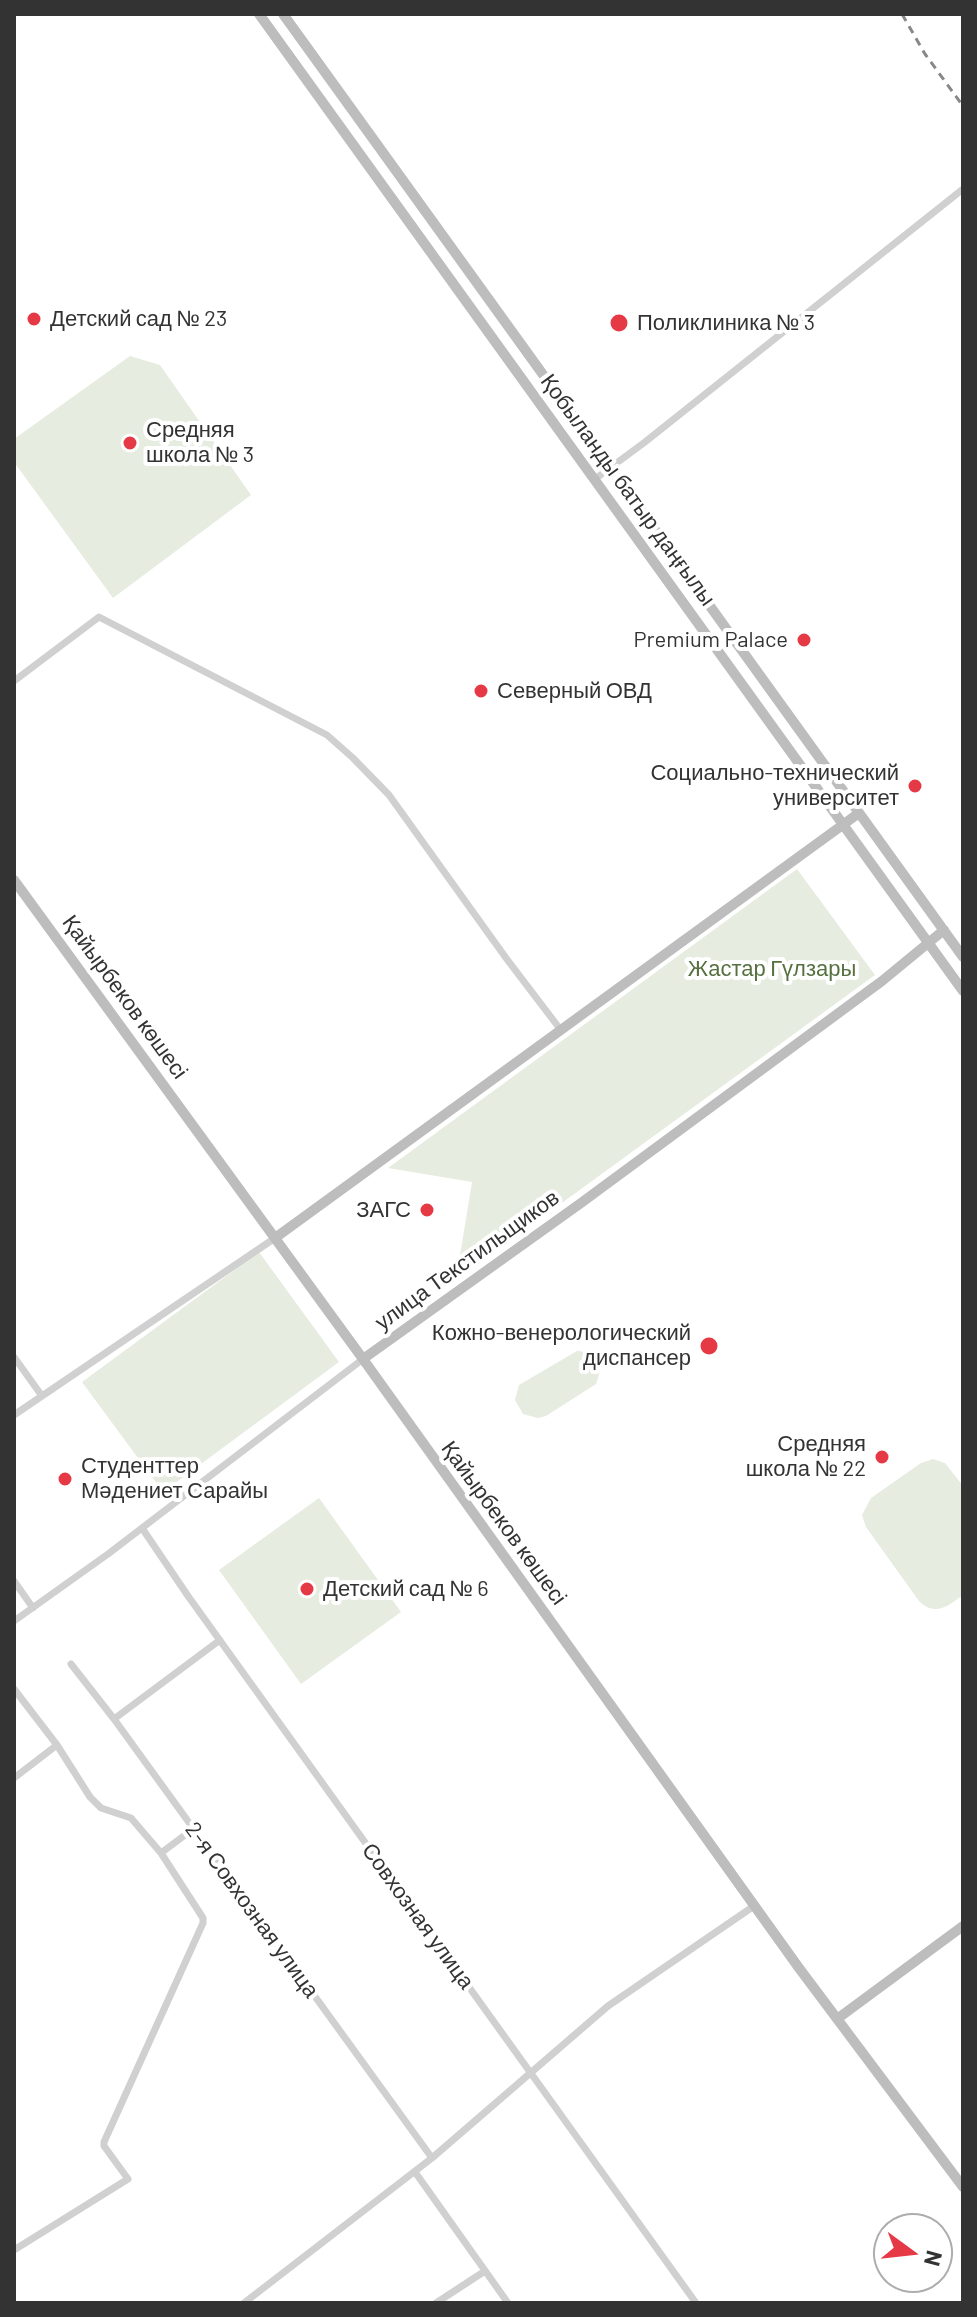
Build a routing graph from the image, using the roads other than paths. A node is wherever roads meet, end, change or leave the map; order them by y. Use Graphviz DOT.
graph roads {
  1 [pos="259,14"];
  2 [pos="283,14"];
  3 [pos="963,189"];
  4 [pos="610,468"];
  5 [pos="595,479"];
  6 [pos="14,681"];
  7 [pos="859,813"];
  8 [pos="844,824"];
  9 [pos="14,880"];
  10 [pos="944,930"];
  11 [pos="929,944"];
  12 [pos="963,957"];
  13 [pos="963,991"];
  14 [pos="560,1029"];
  15 [pos="275,1238"];
  16 [pos="14,1357"];
  17 [pos="363,1359"];
  18 [pos="42,1396"];
  19 [pos="14,1415"];
  20 [pos="142,1528"];
  21 [pos="14,1581"];
  22 [pos="33,1608"];
  23 [pos="14,1621"];
  24 [pos="220,1640"];
  25 [pos="71,1664"];
  26 [pos="14,1689"];
  27 [pos="114,1719"];
  28 [pos="57,1745"];
  29 [pos="14,1778"];
  30 [pos="193,1829"];
  31 [pos="161,1853"];
  32 [pos="754,1906"];
  33 [pos="963,1926"];
  34 [pos="837,2019"];
  35 [pos="530,2071"];
  36 [pos="432,2158"];
  37 [pos="415,2172"];
  38 [pos="963,2187"];
  39 [pos="14,2250"];
  40 [pos="485,2271"];
  41 [pos="244,2303"];
  42 [pos="436,2303"];
  43 [pos="508,2303"];
  44 [pos="696,2303"];
  1 -- 5 [label="street, Қобыланды батыр даңғылы"];
  2 -- 4 [label="street, Қобыланды батыр даңғылы"];
  3 -- 4 [label="street"];
  4 -- 5 [label="street"];
  4 -- 7 [label="street, Қобыланды батыр даңғылы"];
  5 -- 8 [label="street, Қобыланды батыр даңғылы"];
  6 -- 14 [label="street"];
  7 -- 8 [label="street"];
  7 -- 10 [label="street, Қобыланды батыр даңғылы"];
  8 -- 11 [label="street, Қобыланды батыр даңғылы"];
  8 -- 14 [label="street"];
  9 -- 15 [label="street, Қайырбеков көшесі"];
  10 -- 11 [label="street, улица Текстильщиков"];
  10 -- 12 [label="street, Қобыланды батыр даңғылы"];
  11 -- 13 [label="street, Қобыланды батыр даңғылы"];
  11 -- 17 [label="street, улица Текстильщиков"];
  14 -- 15 [label="street"];
  15 -- 17 [label="street, Қайырбеков көшесі"];
  15 -- 18 [label="street"];
  16 -- 18 [label="street"];
  17 -- 20 [label="street, улица Текстильщиков"];
  17 -- 32 [label="street, Қайырбеков көшесі"];
  18 -- 19 [label="street"];
  20 -- 22 [label="street, улица Текстильщиков"];
  20 -- 24 [label="street, Совхозная улица"];
  21 -- 22 [label="street"];
  22 -- 23 [label="street, улица Текстильщиков"];
  24 -- 27 [label="street"];
  24 -- 35 [label="street, Совхозная улица"];
  25 -- 27 [label="street, 2-я Совхозная улица"];
  26 -- 28 [label="street"];
  27 -- 30 [label="street, 2-я Совхозная улица"];
  28 -- 29 [label="street"];
  28 -- 31 [label="street"];
  30 -- 31 [label="street"];
  30 -- 36 [label="street, 2-я Совхозная улица"];
  31 -- 39 [label="street"];
  32 -- 34 [label="street, Қайырбеков көшесі"];
  32 -- 35 [label="street"];
  33 -- 34 [label="street"];
  34 -- 38 [label="street, Қайырбеков көшесі"];
  35 -- 36 [label="street"];
  35 -- 44 [label="street, Совхозная улица"];
  36 -- 37 [label="street"];
  37 -- 40 [label="street"];
  37 -- 41 [label="street"];
  40 -- 42 [label="street"];
  40 -- 43 [label="street"];
}
